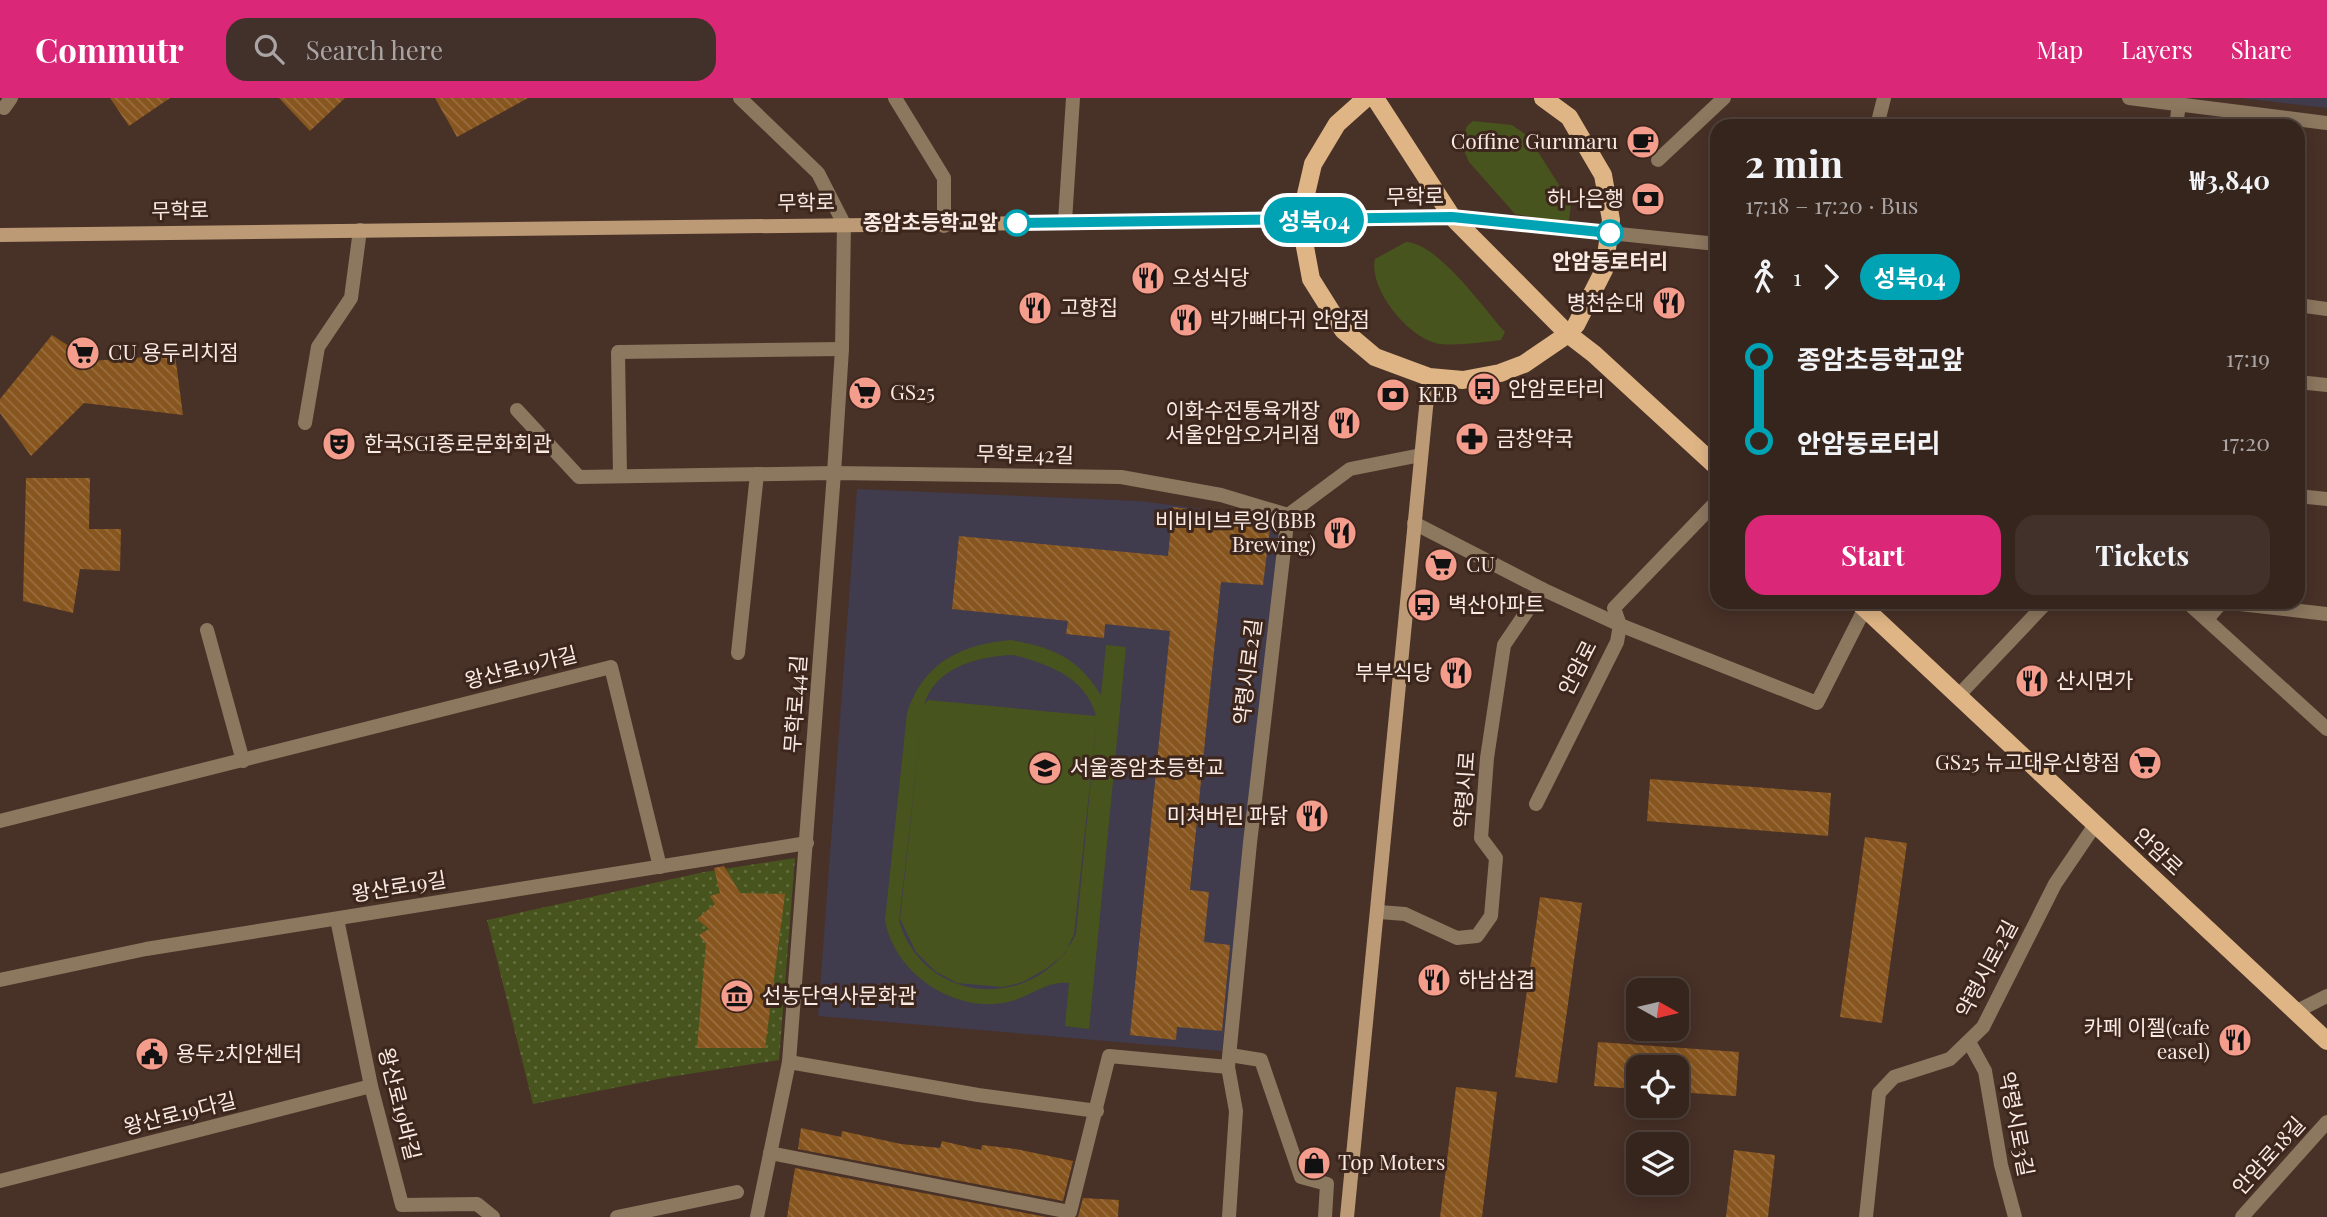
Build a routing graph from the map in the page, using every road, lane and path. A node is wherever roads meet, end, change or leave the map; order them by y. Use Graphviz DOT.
graph roads {
  1 [pos="740,98"];
  2 [pos="895,98"];
  3 [pos="1073,98"];
  4 [pos="1366,98"];
  5 [pos="1375,98"];
  6 [pos="1384,98"];
  7 [pos="1543,98"];
  8 [pos="1724,98"];
  9 [pos="1884,98"];
  10 [pos="2129,98"];
  11 [pos="2179,104"];
  12 [pos="1879,119"];
  13 [pos="2177,119"];
  14 [pos="2296,119"];
  15 [pos="2305,120"];
  16 [pos="2327,123"];
  17 [pos="1658,160"];
  18 [pos="1457,218"];
  19 [pos="1300,220"];
  20 [pos="1065,221"];
  21 [pos="844,224"];
  22 [pos="944,226"];
  23 [pos="360,230"];
  24 [pos="1610,233"];
  25 [pos="0,234"];
  26 [pos="1710,243"];
  27 [pos="2305,306"];
  28 [pos="2327,309"];
  29 [pos="1572,329"];
  30 [pos="842,349"];
  31 [pos="1429,377"];
  32 [pos="2305,383"];
  33 [pos="2327,385"];
  34 [pos="517,410"];
  35 [pos="305,423"];
  36 [pos="1421,455"];
  37 [pos="1710,461"];
  38 [pos="834,473"];
  39 [pos="757,474"];
  40 [pos="620,475"];
  41 [pos="2305,497"];
  42 [pos="2327,499"];
  43 [pos="1710,508"];
  44 [pos="1288,516"];
  45 [pos="1414,523"];
  46 [pos="1542,589"];
  47 [pos="1862,609"];
  48 [pos="1868,609"];
  49 [pos="2040,609"];
  50 [pos="2195,609"];
  51 [pos="2216,609"];
  52 [pos="2283,609"];
  53 [pos="2327,614"];
  54 [pos="2207,620"];
  55 [pos="1620,625"];
  56 [pos="207,630"];
  57 [pos="738,653"];
  58 [pos="1958,696"];
  59 [pos="2327,729"];
  60 [pos="243,761"];
  61 [pos="1536,804"];
  62 [pos="0,821"];
  63 [pos="2095,825"];
  64 [pos="807,843"];
  65 [pos="660,867"];
  66 [pos="1379,912"];
  67 [pos="337,919"];
  68 [pos="0,981"];
  69 [pos="2327,996"];
  70 [pos="2297,1012"];
  71 [pos="2327,1041"];
  72 [pos="1969,1042"];
  73 [pos="1229,1060"];
  74 [pos="789,1062"];
  75 [pos="371,1086"];
  76 [pos="1097,1111"];
  77 [pos="2327,1122"];
  78 [pos="769,1153"];
  79 [pos="0,1181"];
  80 [pos="737,1192"];
  81 [pos="493,1217"];
  82 [pos="617,1217"];
  83 [pos="757,1217"];
  84 [pos="1229,1217"];
  85 [pos="1325,1217"];
  86 [pos="1347,1217"];
  87 [pos="1866,1217"];
  88 [pos="2015,1217"];
  89 [pos="2242,1217"];
  1 -- 21 [label="street"];
  2 -- 22 [label="street"];
  3 -- 20 [label="street"];
  4 -- 19 [label="main road"];
  5 -- 18 [label="main road"];
  6 -- 18 [label="main road"];
  7 -- 24 [label="main road"];
  8 -- 17 [label="street"];
  9 -- 12 [label="street"];
  10 -- 11 [label="street"];
  11 -- 13 [label="street"];
  11 -- 14 [label="street"];
  15 -- 16 [label="street"];
  18 -- 19 [label="main road, 무학로"];
  18 -- 24 [label="street"];
  18 -- 29 [label="main road"];
  19 -- 20 [label="main road, 무학로"];
  19 -- 31 [label="main road"];
  20 -- 22 [label="main road, 무학로"];
  21 -- 22 [label="main road, 무학로"];
  21 -- 23 [label="main road, 무학로"];
  21 -- 30 [label="street, 무학로44길"];
  23 -- 25 [label="main road, 무학로"];
  23 -- 35 [label="street"];
  24 -- 26 [label="street"];
  24 -- 29 [label="main road"];
  27 -- 28 [label="street"];
  29 -- 31 [label="main road"];
  29 -- 37 [label="main road"];
  30 -- 38 [label="street, 무학로44길"];
  30 -- 40 [label="street"];
  31 -- 36 [label="main road"];
  32 -- 33 [label="street"];
  34 -- 40 [label="street, 무학로42길"];
  36 -- 44 [label="street"];
  36 -- 45 [label="main road"];
  38 -- 39 [label="street, 무학로42길"];
  38 -- 44 [label="street, 무학로42길"];
  38 -- 64 [label="street, 무학로44길"];
  39 -- 40 [label="street, 무학로42길"];
  39 -- 57 [label="street"];
  41 -- 42 [label="street"];
  43 -- 55 [label="street, 안암로"];
  44 -- 73 [label="street, 약령시로2길"];
  45 -- 46 [label="street"];
  45 -- 66 [label="main road"];
  46 -- 55 [label="street"];
  46 -- 66 [label="street, 약령시로"];
  47 -- 55 [label="street"];
  48 -- 58 [label="main road, 안암로"];
  49 -- 58 [label="street"];
  50 -- 54 [label="street"];
  51 -- 54 [label="street"];
  52 -- 53 [label="street"];
  54 -- 59 [label="street"];
  55 -- 61 [label="street, 안암로"];
  56 -- 60 [label="street"];
  58 -- 63 [label="main road, 안암로"];
  60 -- 62 [label="street, 왕산로19가길"];
  60 -- 65 [label="street, 왕산로19가길"];
  63 -- 70 [label="main road, 안암로"];
  63 -- 72 [label="street, 약령시로2길"];
  64 -- 65 [label="street, 왕산로19길"];
  64 -- 74 [label="street, 무학로44길"];
  65 -- 67 [label="street, 왕산로19길"];
  66 -- 86 [label="main road"];
  67 -- 68 [label="street, 왕산로19길"];
  67 -- 75 [label="street, 왕산로19바길"];
  69 -- 70 [label="street"];
  70 -- 71 [label="main road, 안암로"];
  72 -- 87 [label="street, 약령시로2길"];
  72 -- 88 [label="street, 약령시로3길"];
  73 -- 76 [label="street"];
  73 -- 84 [label="street, 약령시로2길"];
  73 -- 85 [label="street"];
  74 -- 76 [label="street"];
  74 -- 78 [label="street, 무학로44길"];
  75 -- 79 [label="street, 왕산로19다길"];
  75 -- 81 [label="street, 왕산로19바길"];
  76 -- 78 [label="street"];
  77 -- 89 [label="street, 안암로18길"];
  78 -- 83 [label="street, 무학로44길"];
  80 -- 82 [label="street"];
}
